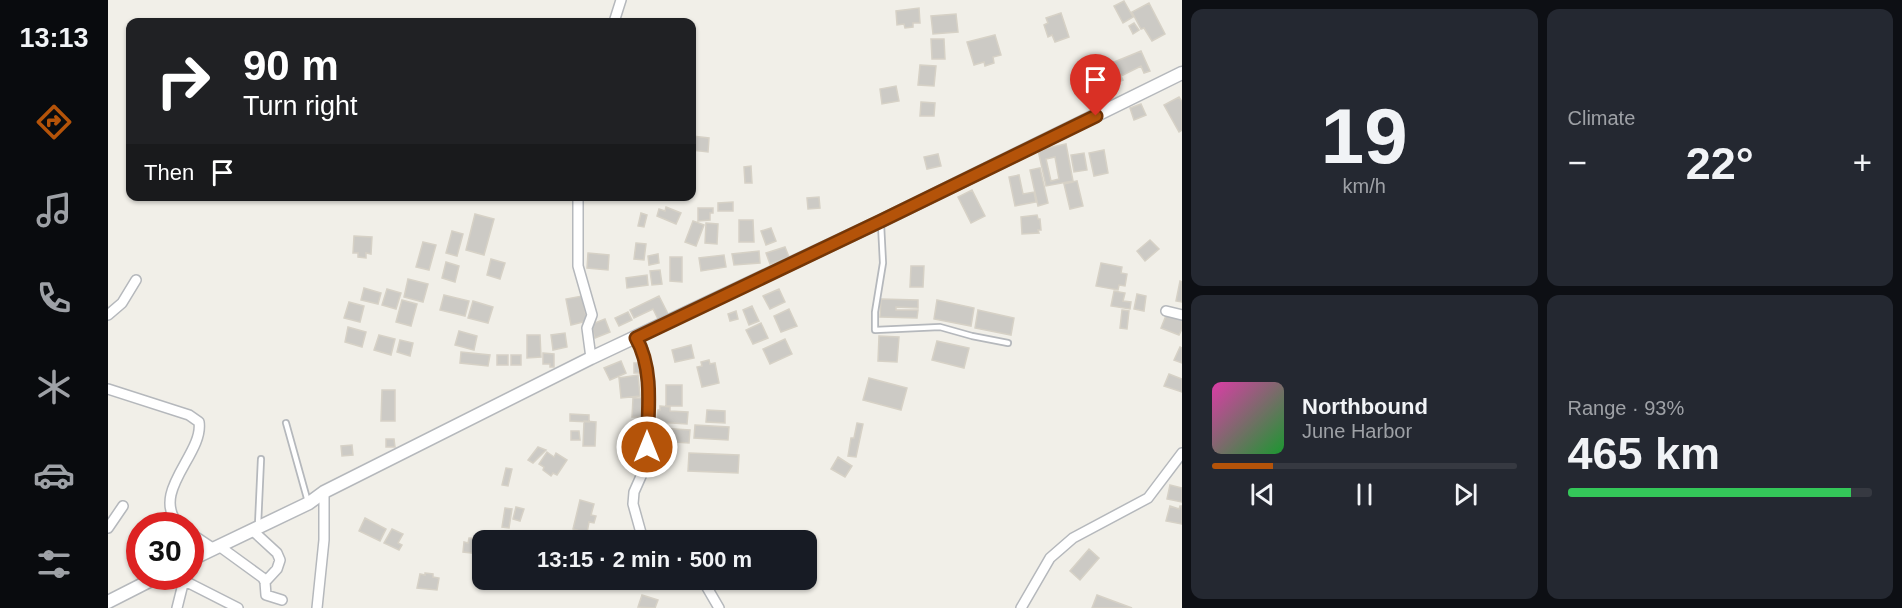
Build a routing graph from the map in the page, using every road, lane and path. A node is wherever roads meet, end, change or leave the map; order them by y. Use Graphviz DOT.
graph roads {
  1 [pos="621,0"];
  2 [pos="615,18"];
  3 [pos="1182,73"];
  4 [pos="578,201"];
  5 [pos="881,221"];
  6 [pos="136,280"];
  7 [pos="1166,310"];
  8 [pos="108,315"];
  9 [pos="1182,315"];
  10 [pos="636,338"];
  11 [pos="1008,343"];
  12 [pos="591,358"];
  13 [pos="108,389"];
  14 [pos="286,423"];
  15 [pos="1182,453"];
  16 [pos="261,459"];
  17 [pos="324,492"];
  18 [pos="309,503"];
  19 [pos="123,506"];
  20 [pos="172,512"];
  21 [pos="108,528"];
  22 [pos="255,529"];
  23 [pos="640,530"];
  24 [pos="204,541"];
  25 [pos="216,547"];
  26 [pos="204,553"];
  27 [pos="265,582"];
  28 [pos="132,590"];
  29 [pos="178,590"];
  30 [pos="203,590"];
  31 [pos="708,590"];
  32 [pos="282,600"];
  33 [pos="108,602"];
  34 [pos="177,608"];
  35 [pos="238,608"];
  36 [pos="317,608"];
  37 [pos="719,608"];
  38 [pos="1021,608"];
  1 -- 2 [label="street"];
  3 -- 5 [label="street"];
  4 -- 12 [label="street"];
  5 -- 10 [label="street"];
  5 -- 11 [label="lane"];
  6 -- 8 [label="street"];
  7 -- 9 [label="street"];
  10 -- 12 [label="street"];
  10 -- 23 [label="street"];
  12 -- 17 [label="street"];
  13 -- 20 [label="street"];
  14 -- 18 [label="lane"];
  15 -- 38 [label="street"];
  16 -- 22 [label="lane"];
  17 -- 18 [label="street"];
  17 -- 36 [label="street"];
  18 -- 22 [label="street"];
  19 -- 21 [label="street"];
  22 -- 25 [label="street"];
  22 -- 27 [label="street"];
  24 -- 25 [label="street"];
  25 -- 26 [label="street"];
  25 -- 27 [label="street"];
  27 -- 32 [label="street"];
  28 -- 33 [label="street"];
  29 -- 34 [label="street"];
  30 -- 35 [label="street"];
  31 -- 37 [label="street"];
}
